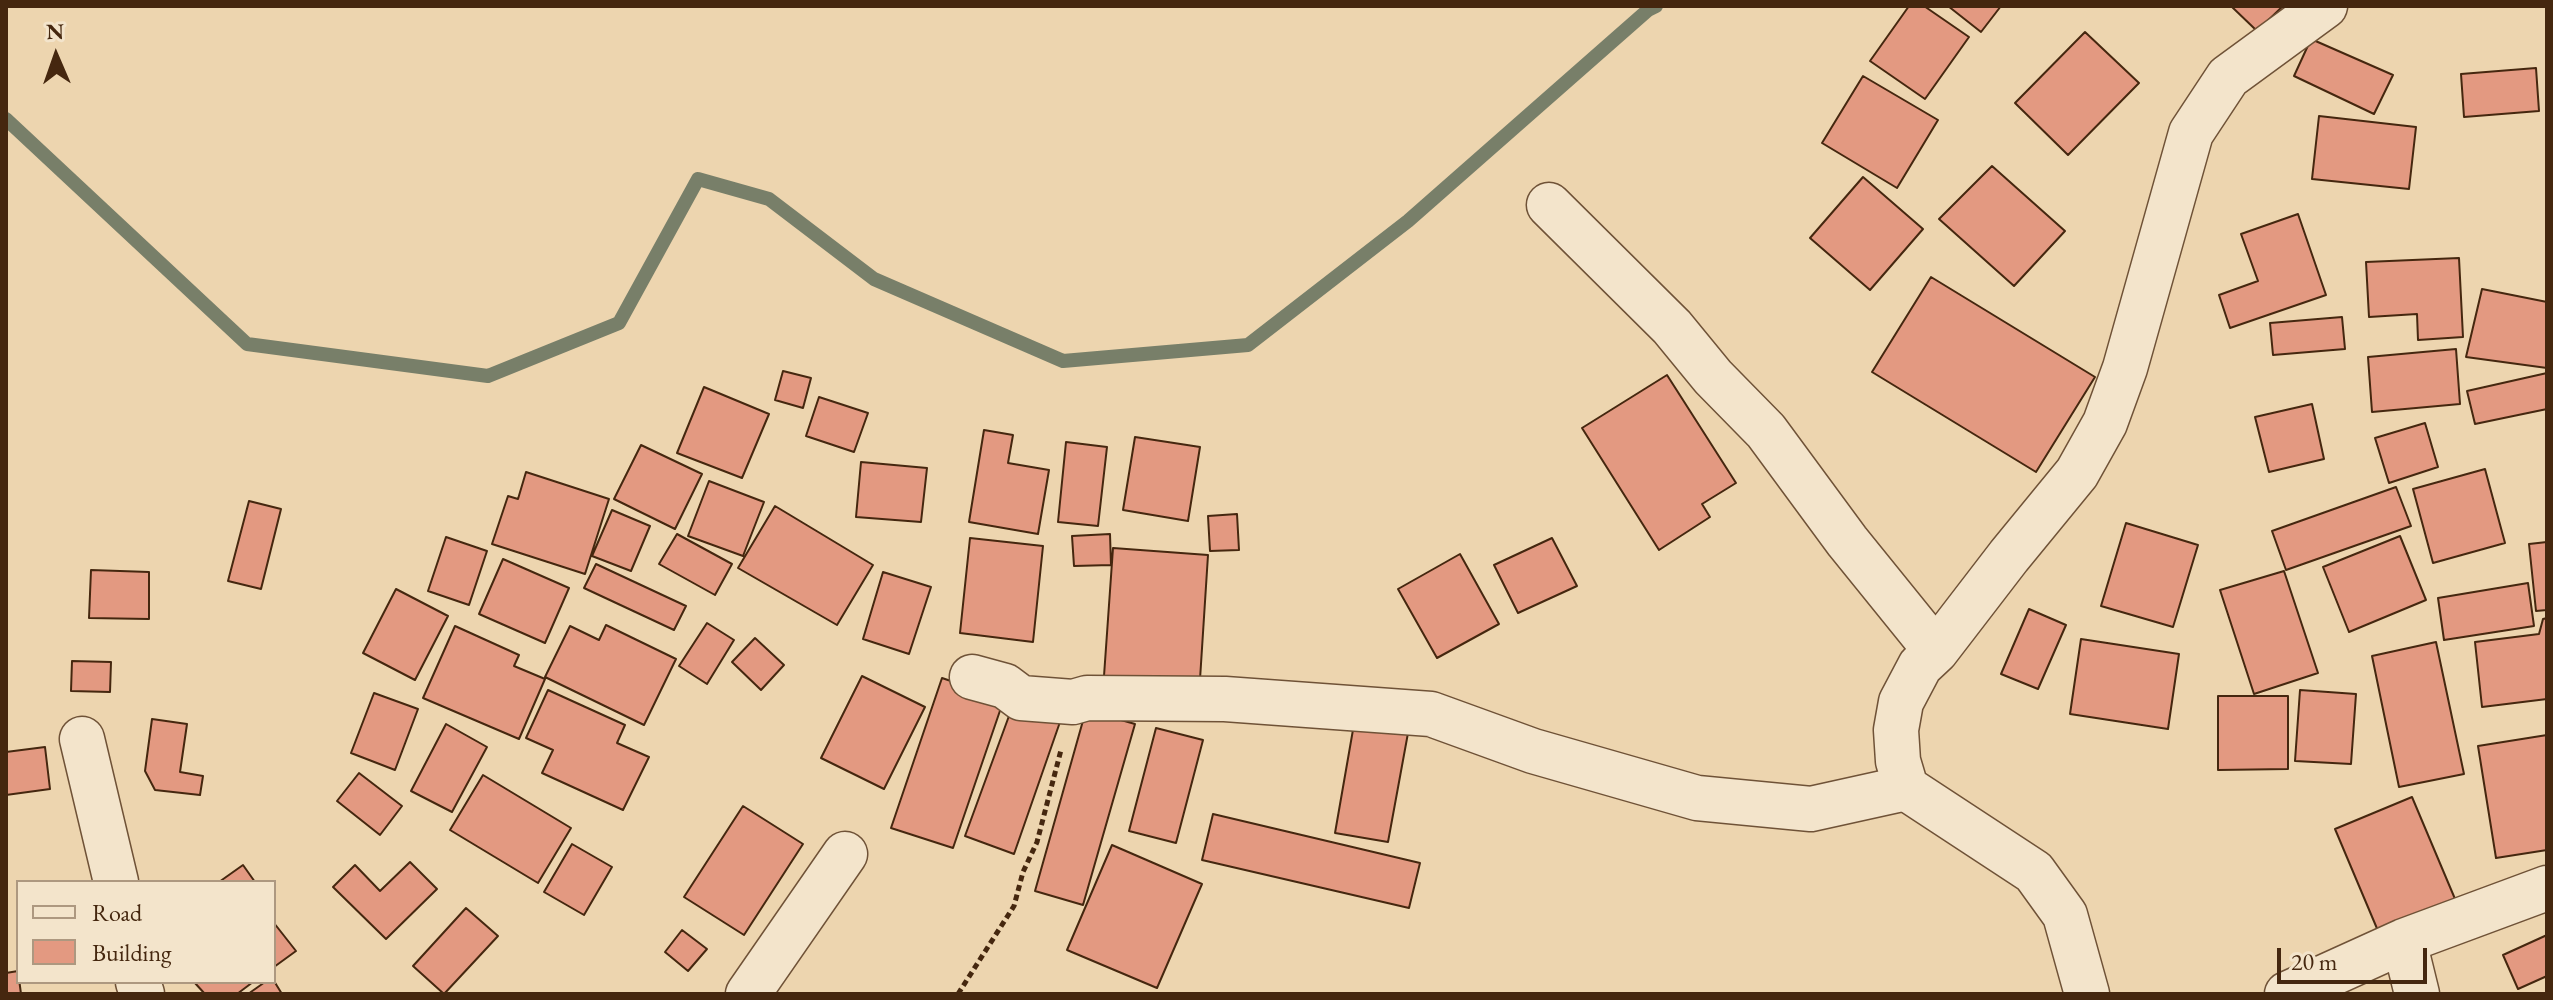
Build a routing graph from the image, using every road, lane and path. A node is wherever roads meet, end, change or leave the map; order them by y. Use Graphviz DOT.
graph roads {
  1 [pos="2325,6"];
  2 [pos="1549,205"];
  3 [pos="1936,651"];
  4 [pos="972,677"];
  5 [pos="1073,702"];
  6 [pos="82,739"];
  7 [pos="1906,788"];
  8 [pos="845,854"];
  9 [pos="116,880"];
  10 [pos="2547,888"];
  11 [pos="2404,941"];
  12 [pos="748,994"];
  13 [pos="958,994"];
  14 [pos="2087,994"];
  15 [pos="2287,994"];
  16 [pos="2417,994"];
  1 -- 3 [label="street"];
  2 -- 3 [label="street"];
  3 -- 7 [label="street"];
  4 -- 5 [label="street"];
  5 -- 7 [label="street"];
  5 -- 13 [label="path"];
  6 -- 9 [label="street"];
  7 -- 14 [label="street"];
  8 -- 12 [label="street"];
  10 -- 11 [label="street"];
  11 -- 15 [label="street"];
  11 -- 16 [label="street"];
}
